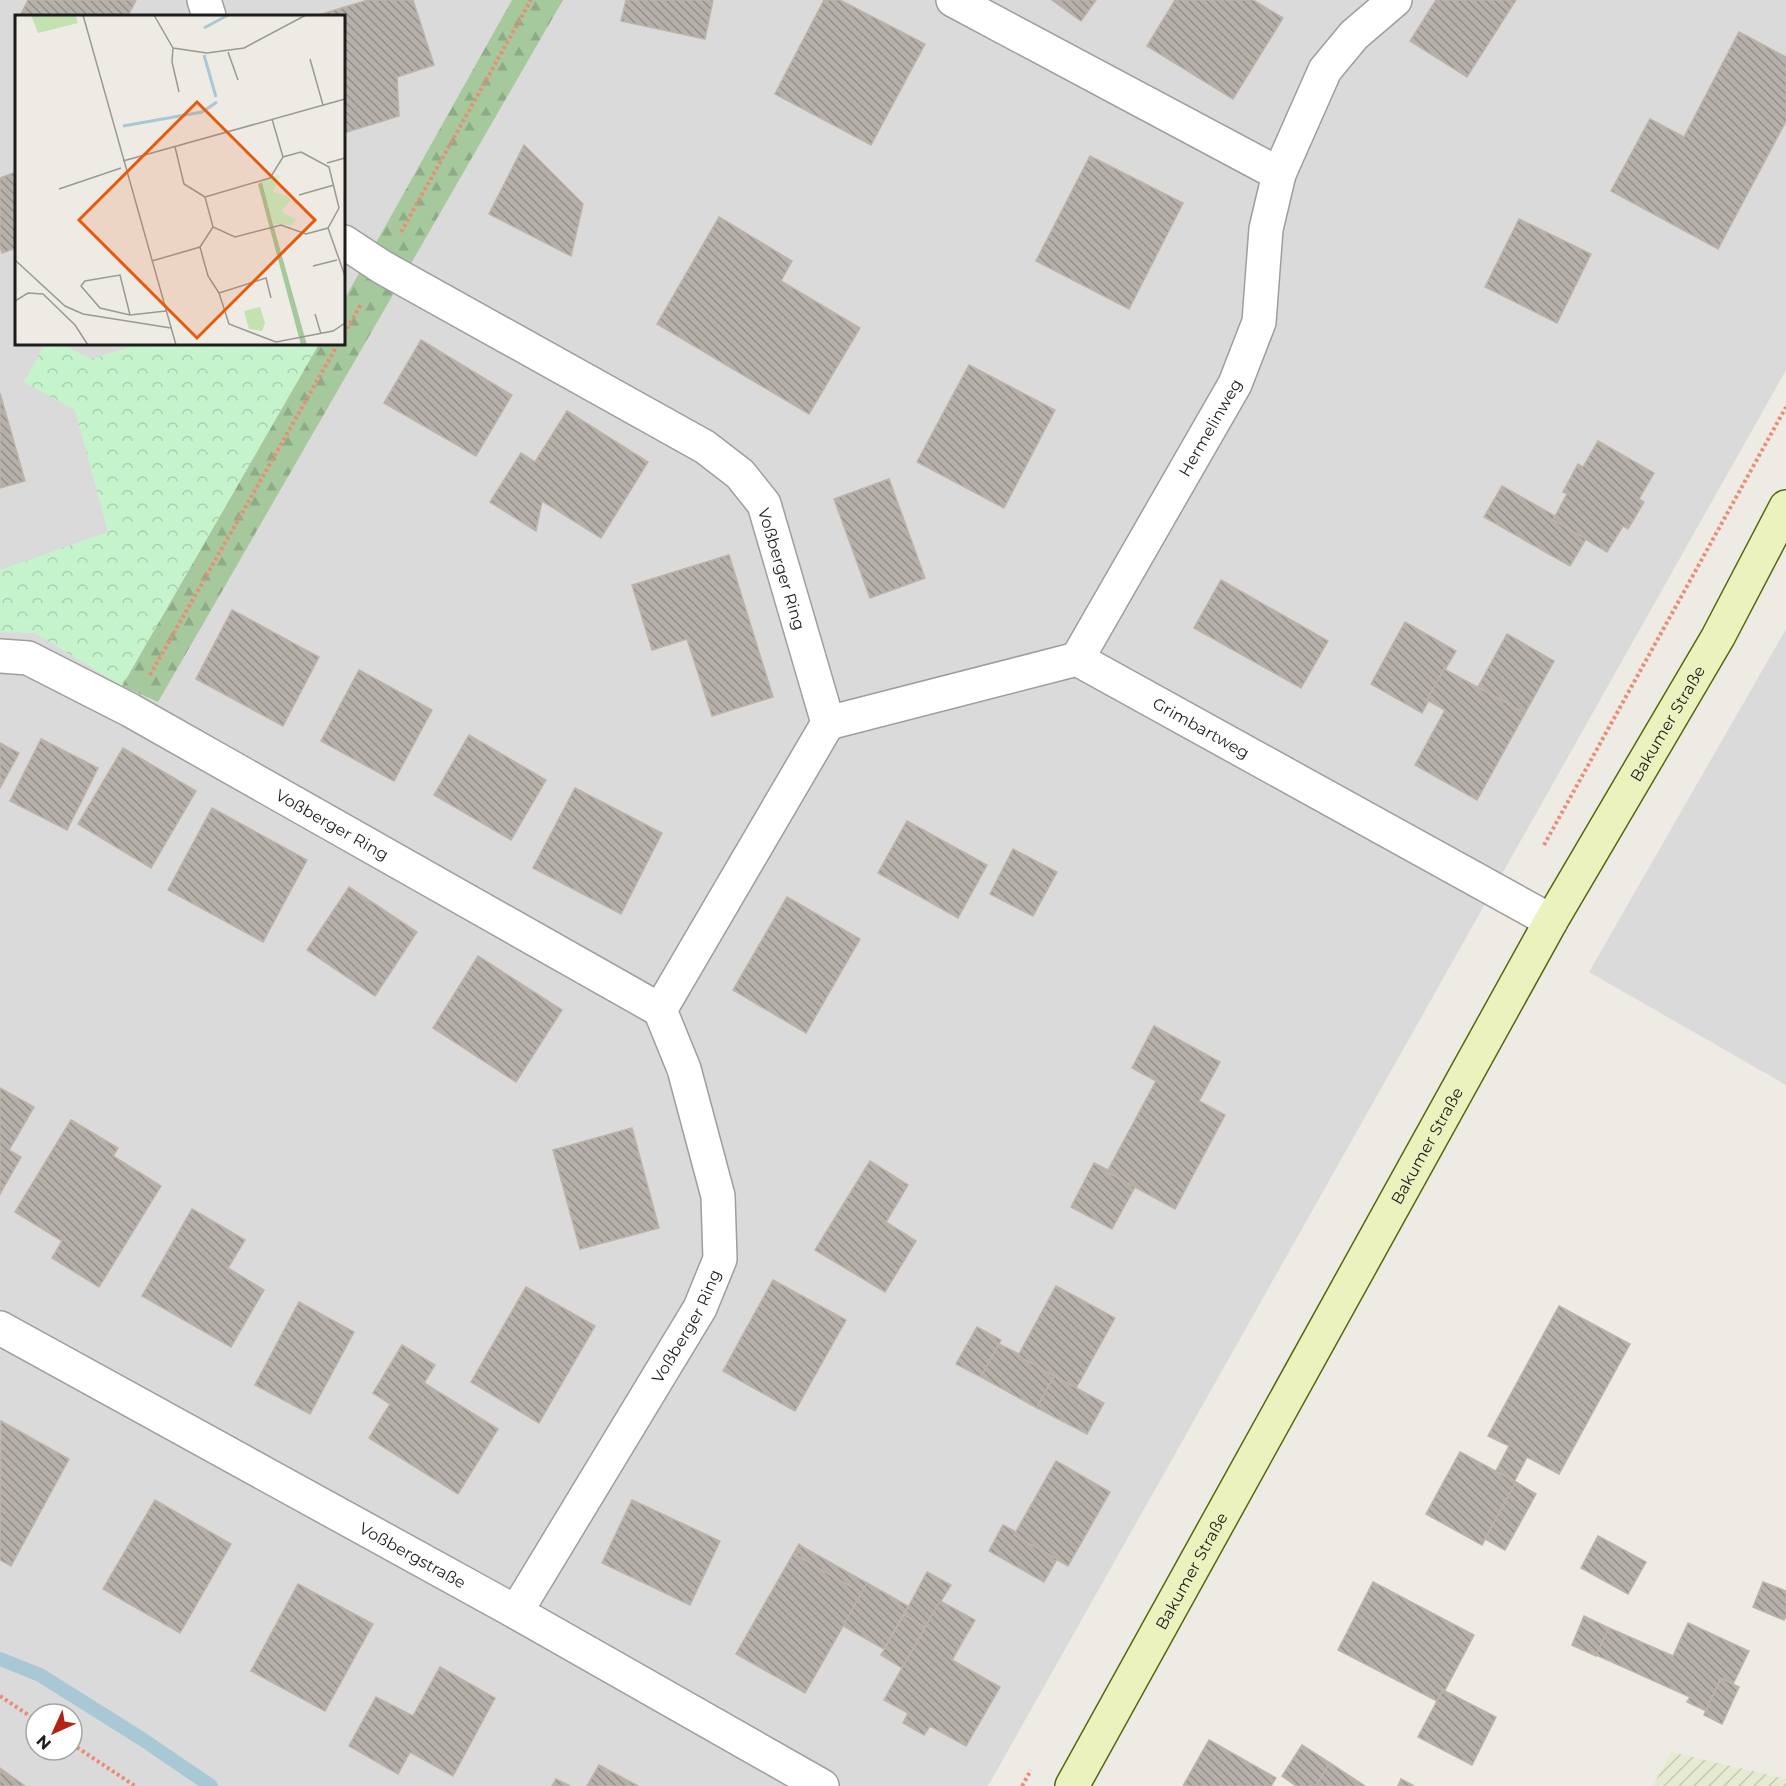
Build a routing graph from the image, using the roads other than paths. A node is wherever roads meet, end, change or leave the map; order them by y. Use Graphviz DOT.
graph roads {
  1 [pos="204,0"];
  2 [pos="953,0"];
  3 [pos="1395,0"];
  4 [pos="209,15"];
  5 [pos="1279,174"];
  6 [pos="345,243"];
  7 [pos="1786,507"];
  8 [pos="0,656"];
  9 [pos="1077,659"];
  10 [pos="828,723"];
  11 [pos="1551,921"];
  12 [pos="660,1010"];
  13 [pos="0,1328"];
  14 [pos="516,1612"];
  15 [pos="822,1786"];
  16 [pos="1072,1786"];
  1 -- 4 [label="street"];
  2 -- 5 [label="street"];
  3 -- 5 [label="street, Hermelinweg"];
  5 -- 9 [label="street, Hermelinweg"];
  6 -- 10 [label="street, Voßberger Ring"];
  7 -- 11 [label="main road, Bakumer Straße"];
  8 -- 12 [label="street, Voßberger Ring"];
  9 -- 10 [label="street"];
  9 -- 11 [label="street, Grimbartweg"];
  10 -- 12 [label="street"];
  11 -- 16 [label="main road, Bakumer Straße"];
  12 -- 14 [label="street, Voßberger Ring"];
  13 -- 14 [label="street, Voßbergstraße"];
  14 -- 15 [label="street, Voßbergstraße"];
}
